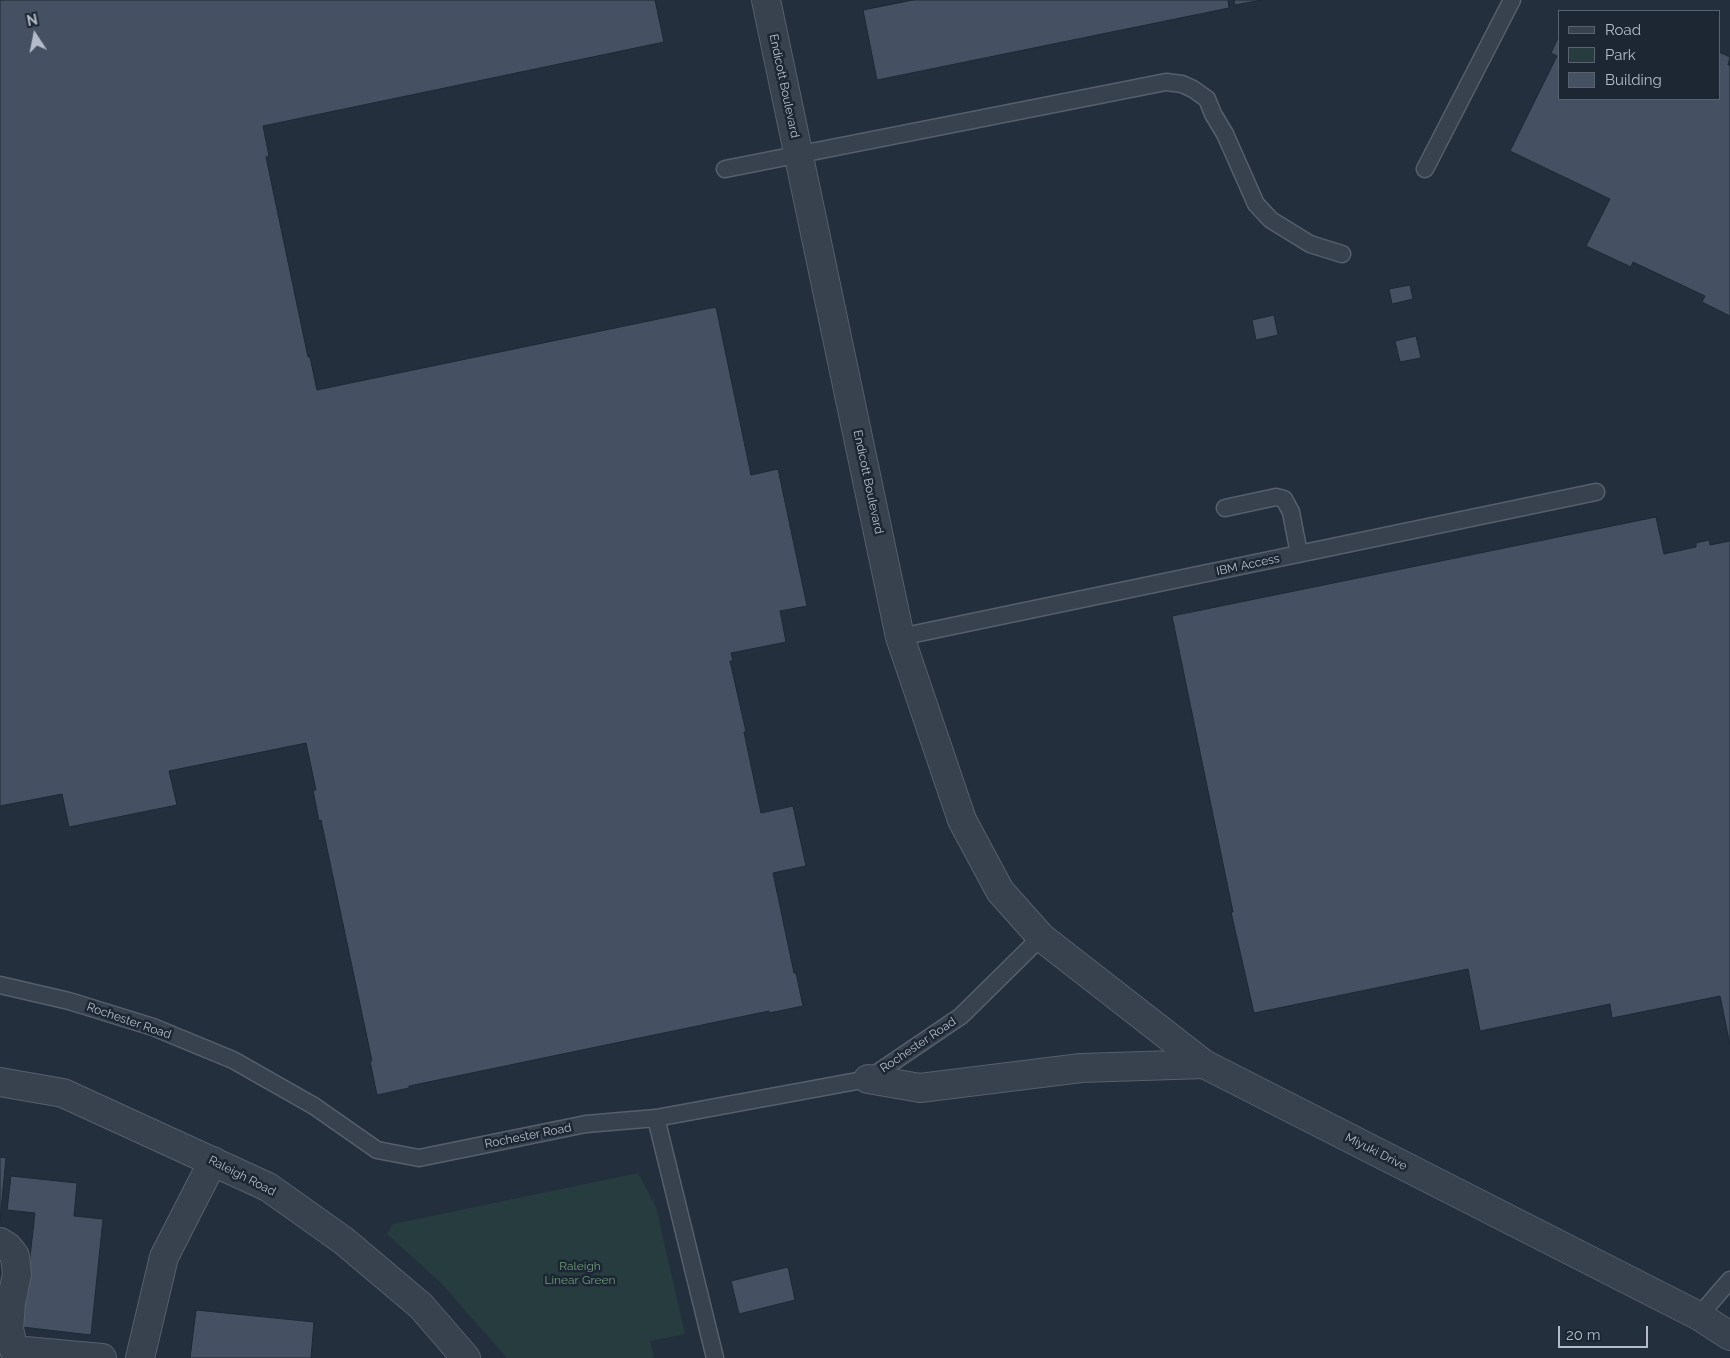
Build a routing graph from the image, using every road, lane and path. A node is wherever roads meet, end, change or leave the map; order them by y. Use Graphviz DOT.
graph roads {
  1 [pos="766,0"];
  2 [pos="1512,0"];
  3 [pos="799,154"];
  4 [pos="725,169"];
  5 [pos="1425,169"];
  6 [pos="1342,254"];
  7 [pos="1596,492"];
  8 [pos="1225,508"];
  9 [pos="1299,554"];
  10 [pos="900,637"];
  11 [pos="1041,937"];
  12 [pos="0,985"];
  13 [pos="1204,1064"];
  14 [pos="868,1079"];
  15 [pos="0,1082"];
  16 [pos="656,1118"];
  17 [pos="213,1161"];
  18 [pos="0,1242"];
  19 [pos="1730,1280"];
  20 [pos="1699,1316"];
  21 [pos="1730,1336"];
  22 [pos="12,1354"];
  23 [pos="102,1358"];
  24 [pos="140,1358"];
  25 [pos="466,1358"];
  26 [pos="715,1358"];
  1 -- 3 [label="street, Endicott Boulevard"];
  2 -- 5 [label="lane"];
  3 -- 4 [label="lane"];
  3 -- 6 [label="lane"];
  3 -- 10 [label="street, Endicott Boulevard"];
  7 -- 9 [label="lane, IBM Access"];
  8 -- 9 [label="lane"];
  9 -- 10 [label="lane, IBM Access"];
  10 -- 11 [label="street, Endicott Boulevard"];
  11 -- 13 [label="street, Miyuki Drive"];
  11 -- 14 [label="lane, Rochester Road"];
  12 -- 16 [label="lane, Rochester Road"];
  13 -- 14 [label="street"];
  13 -- 20 [label="street, Miyuki Drive"];
  14 -- 16 [label="lane, Rochester Road"];
  15 -- 17 [label="street, Raleigh Road"];
  16 -- 26 [label="lane"];
  17 -- 24 [label="street"];
  17 -- 25 [label="street, Raleigh Road"];
  18 -- 22 [label="street"];
  19 -- 20 [label="lane"];
  20 -- 21 [label="street, Miyuki Drive"];
  22 -- 23 [label="street"];
}
